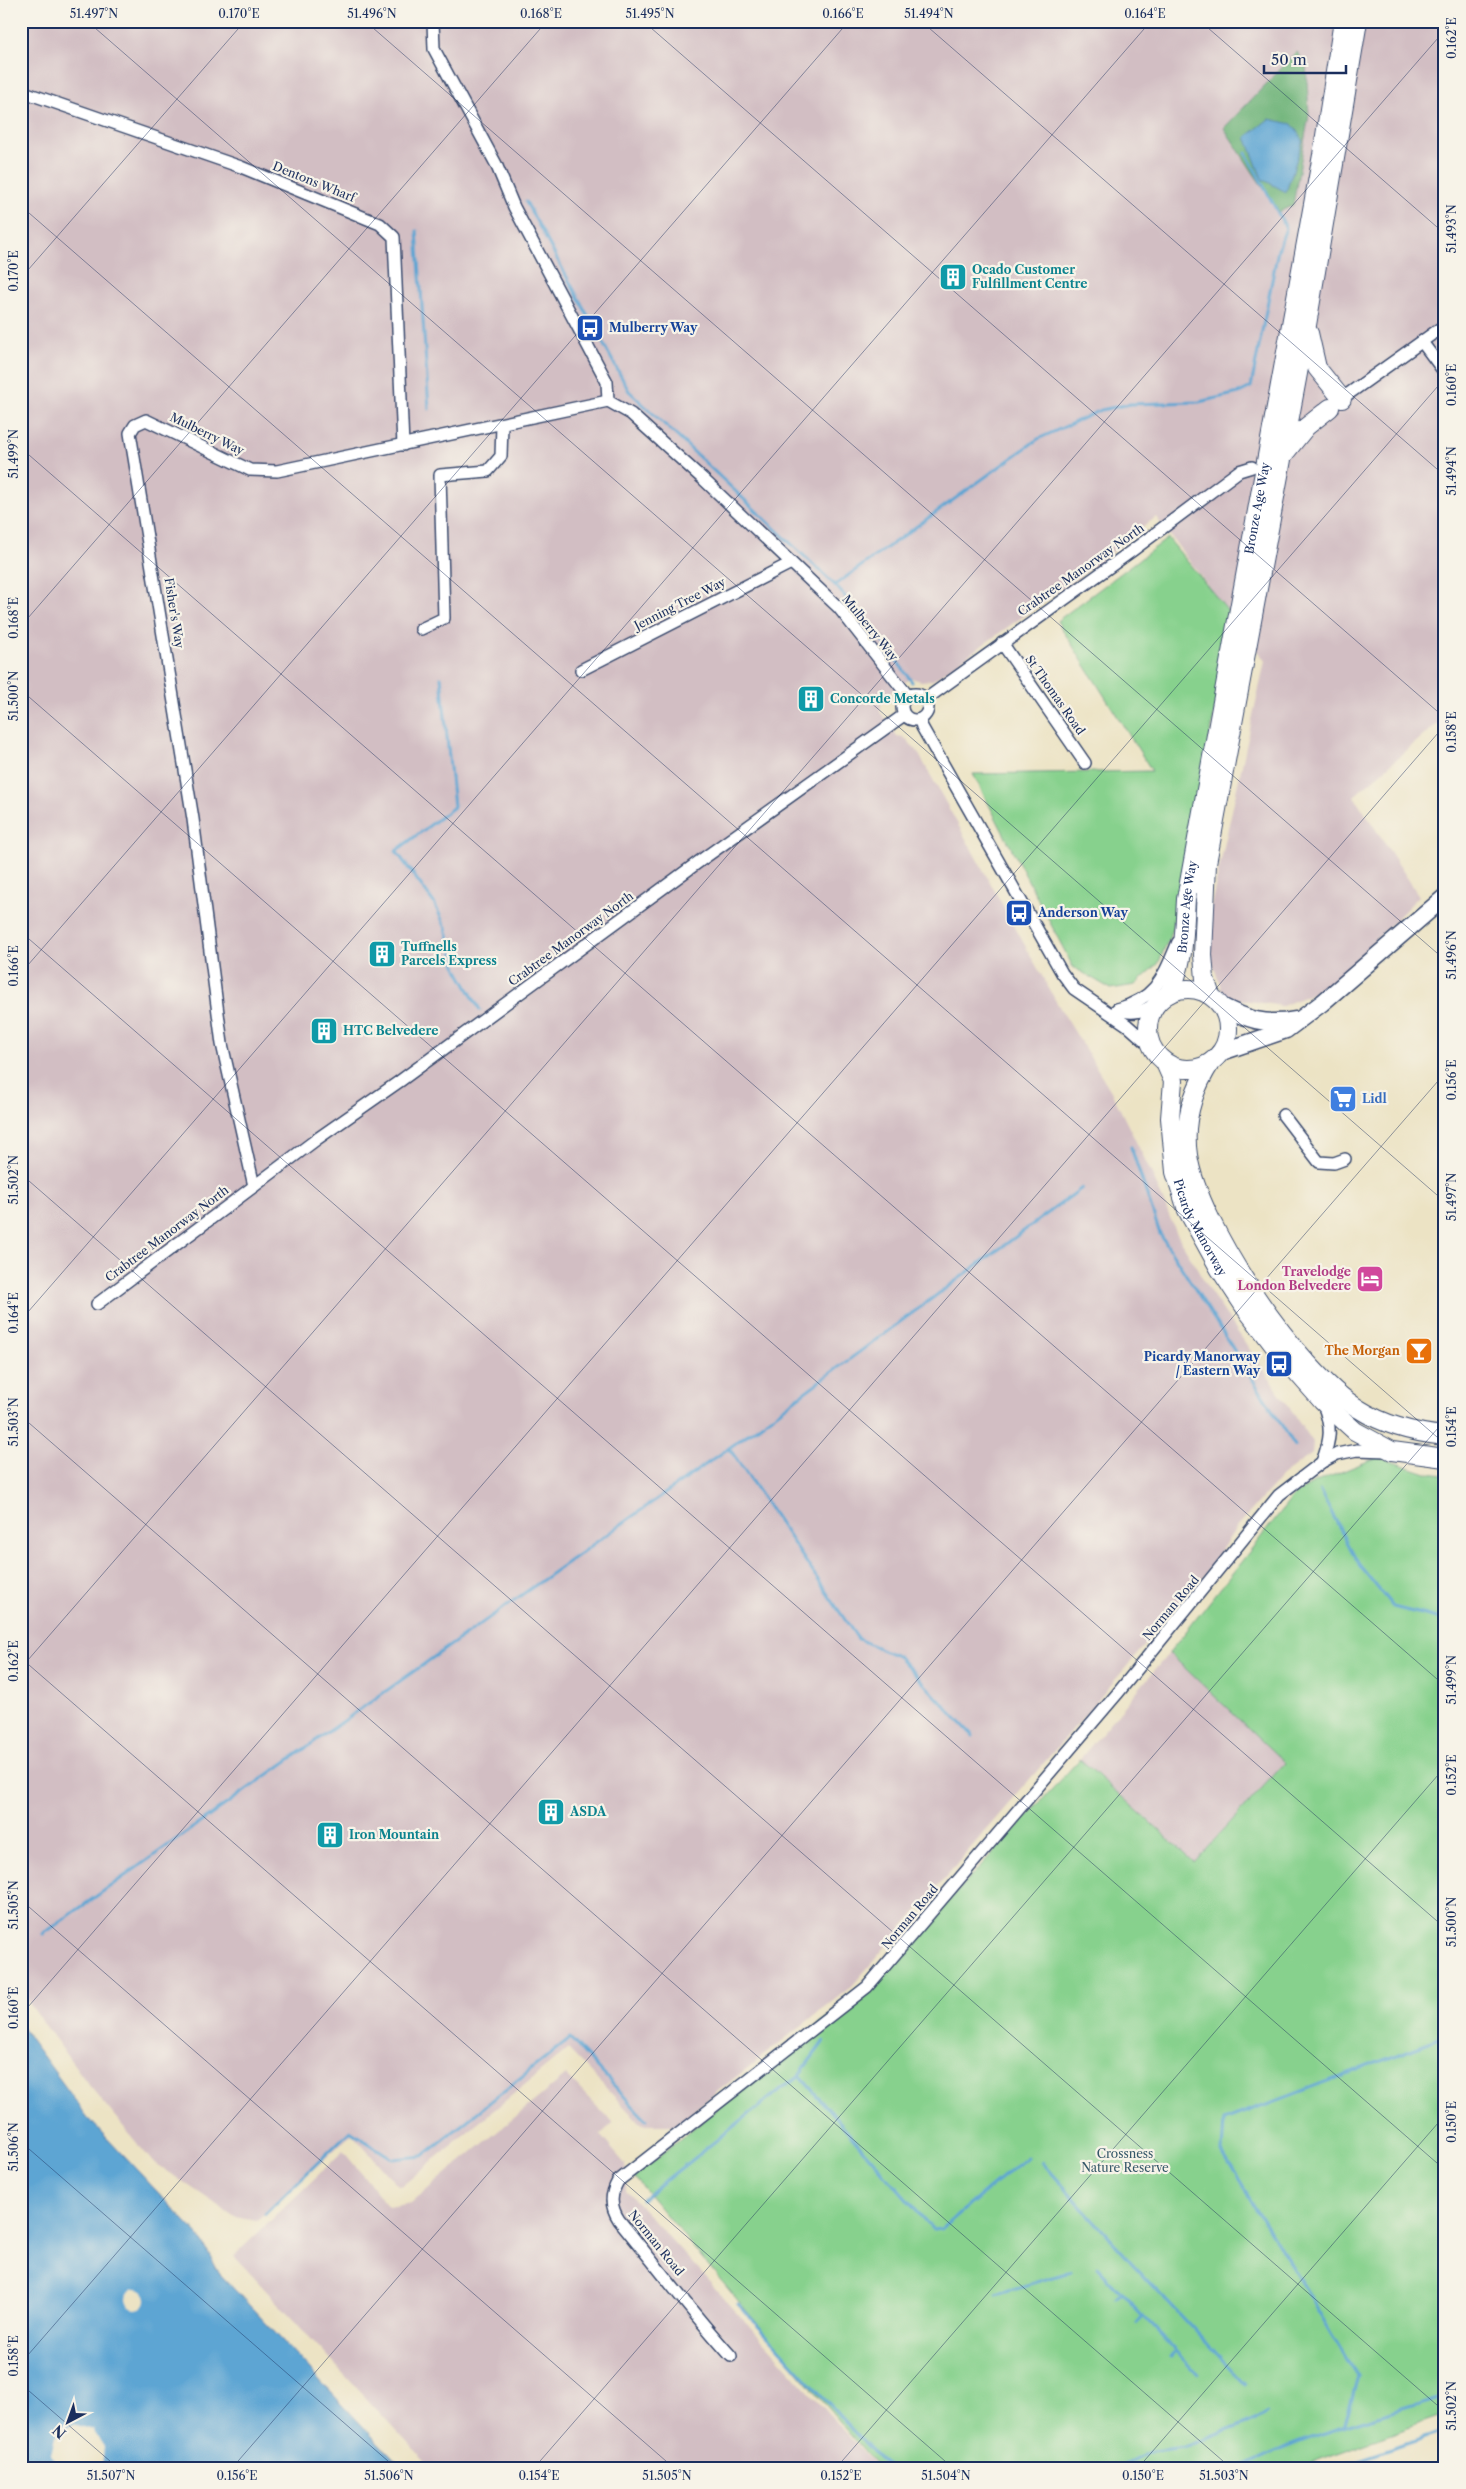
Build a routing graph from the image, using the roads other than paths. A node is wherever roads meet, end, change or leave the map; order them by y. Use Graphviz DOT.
graph roads {
  1 [pos="433,21"];
  2 [pos="1343,21"];
  3 [pos="1358,21"];
  4 [pos="21,91"];
  5 [pos="1307,325"];
  6 [pos="1445,325"];
  7 [pos="1422,342"];
  8 [pos="1445,373"];
  9 [pos="608,401"];
  10 [pos="1336,404"];
  11 [pos="146,420"];
  12 [pos="502,425"];
  13 [pos="403,445"];
  14 [pos="1283,455"];
  15 [pos="1252,467"];
  16 [pos="791,563"];
  17 [pos="421,629"];
  18 [pos="1002,643"];
  19 [pos="581,670"];
  20 [pos="908,696"];
  21 [pos="926,699"];
  22 [pos="904,715"];
  23 [pos="920,720"];
  24 [pos="1085,763"];
  25 [pos="1445,897"];
  26 [pos="1185,928"];
  27 [pos="1163,998"];
  28 [pos="1216,1001"];
  29 [pos="1103,1008"];
  30 [pos="1117,1009"];
  31 [pos="1301,1019"];
  32 [pos="1160,1056"];
  33 [pos="1215,1058"];
  34 [pos="1283,1115"];
  35 [pos="1345,1159"];
  36 [pos="254,1186"];
  37 [pos="96,1304"];
  38 [pos="1322,1401"];
  39 [pos="1445,1436"];
  40 [pos="1392,1451"];
  41 [pos="1445,1458"];
  42 [pos="1315,1467"];
  43 [pos="731,2356"];
  1 -- 9 [label="street"];
  2 -- 26 [label="main road, Bronze Age Way"];
  3 -- 5 [label="main road, Bronze Age Way"];
  4 -- 13 [label="street, Dentons Wharf"];
  5 -- 10 [label="main road"];
  5 -- 14 [label="main road, Bronze Age Way"];
  6 -- 7 [label="street"];
  7 -- 8 [label="street"];
  7 -- 10 [label="street"];
  9 -- 12 [label="street, Mulberry Way"];
  9 -- 16 [label="street, Mulberry Way"];
  10 -- 14 [label="main road"];
  11 -- 13 [label="street, Mulberry Way"];
  11 -- 36 [label="street, Fisher's Way"];
  12 -- 13 [label="street, Mulberry Way"];
  12 -- 17 [label="street"];
  14 -- 28 [label="main road, Bronze Age Way"];
  15 -- 18 [label="street, Crabtree Manorway North"];
  16 -- 19 [label="street, Jenning Tree Way"];
  16 -- 20 [label="street, Mulberry Way"];
  18 -- 21 [label="street, Crabtree Manorway North"];
  18 -- 24 [label="street, St Thomas Road"];
  20 -- 21 [label="street"];
  20 -- 22 [label="street"];
  21 -- 23 [label="street"];
  22 -- 23 [label="street"];
  22 -- 36 [label="street, Crabtree Manorway North"];
  23 -- 29 [label="street"];
  25 -- 31 [label="main road"];
  26 -- 27 [label="main road, Bronze Age Way"];
  26 -- 30 [label="street"];
  27 -- 28 [label="main road"];
  27 -- 30 [label="street"];
  27 -- 32 [label="main road"];
  28 -- 31 [label="main road"];
  28 -- 33 [label="main road"];
  29 -- 30 [label="street"];
  29 -- 32 [label="street"];
  31 -- 33 [label="main road"];
  32 -- 33 [label="main road"];
  32 -- 38 [label="main road, Picardy Manorway"];
  33 -- 39 [label="main road, Picardy Manorway"];
  34 -- 35 [label="street"];
  36 -- 37 [label="street, Crabtree Manorway North"];
  38 -- 40 [label="main road, Picardy Manorway"];
  38 -- 42 [label="street"];
  40 -- 41 [label="main road, Picardy Manorway"];
  40 -- 42 [label="street, Norman Road"];
  42 -- 43 [label="street, Norman Road"];
}
